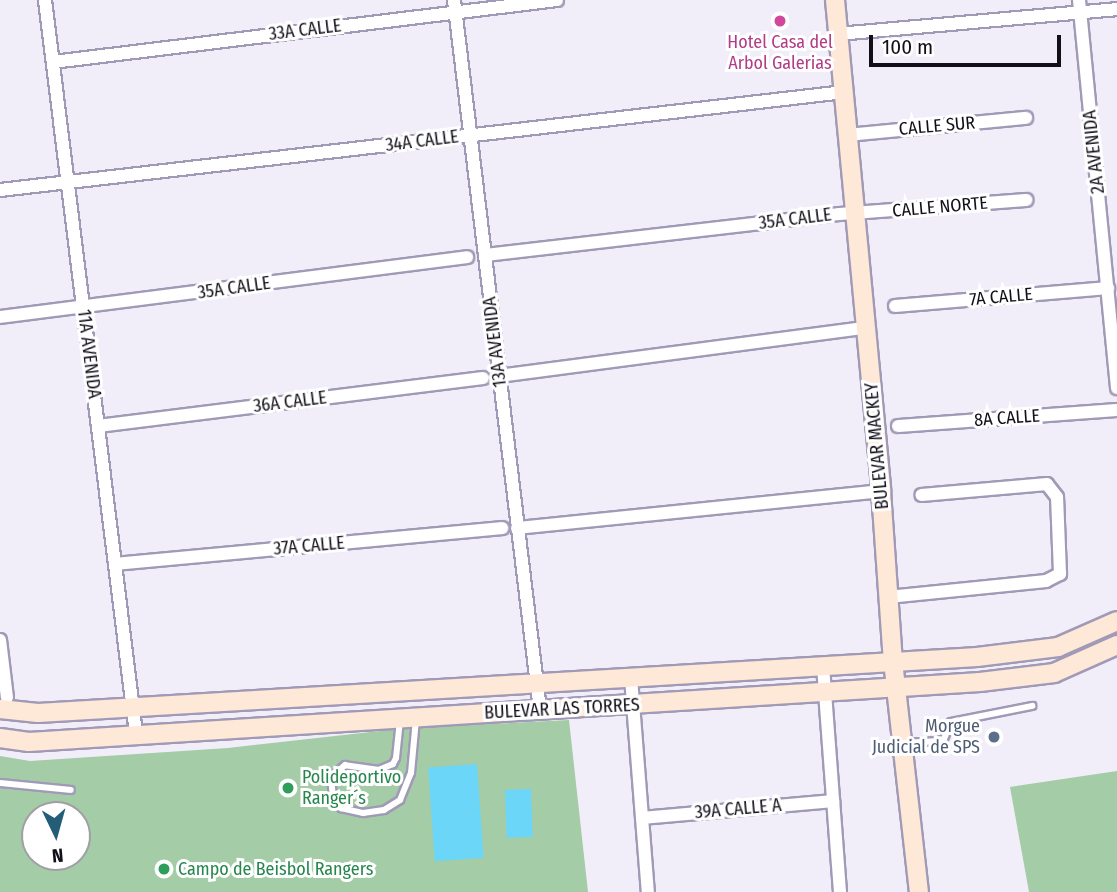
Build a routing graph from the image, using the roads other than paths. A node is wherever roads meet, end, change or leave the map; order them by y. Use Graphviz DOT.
graph roads {
  1 [pos="45,0"];
  2 [pos="557,0"];
  3 [pos="835,0"];
  4 [pos="455,6"];
  5 [pos="1080,6"];
  6 [pos="1117,9"];
  7 [pos="838,34"];
  8 [pos="53,62"];
  9 [pos="844,92"];
  10 [pos="1026,118"];
  11 [pos="470,135"];
  12 [pos="848,135"];
  13 [pos="68,182"];
  14 [pos="0,190"];
  15 [pos="1026,200"];
  16 [pos="854,214"];
  17 [pos="485,255"];
  18 [pos="467,257"];
  19 [pos="1108,288"];
  20 [pos="895,306"];
  21 [pos="83,308"];
  22 [pos="0,317"];
  23 [pos="866,328"];
  24 [pos="499,376"];
  25 [pos="483,378"];
  26 [pos="1117,387"];
  27 [pos="1117,410"];
  28 [pos="98,426"];
  29 [pos="898,426"];
  30 [pos="881,491"];
  31 [pos="921,495"];
  32 [pos="502,528"];
  33 [pos="517,528"];
  34 [pos="115,564"];
  35 [pos="888,597"];
  36 [pos="1117,621"];
  37 [pos="0,639"];
  38 [pos="1117,645"];
  39 [pos="977,657"];
  40 [pos="893,661"];
  41 [pos="823,666"];
  42 [pos="631,678"];
  43 [pos="980,682"];
  44 [pos="536,685"];
  45 [pos="896,689"];
  46 [pos="826,693"];
  47 [pos="4,704"];
  48 [pos="632,705"];
  49 [pos="1032,706"];
  50 [pos="133,708"];
  51 [pos="540,710"];
  52 [pos="408,717"];
  53 [pos="136,734"];
  54 [pos="0,738"];
  55 [pos="901,743"];
  56 [pos="0,783"];
  57 [pos="71,790"];
  58 [pos="834,801"];
  59 [pos="642,818"];
  60 [pos="648,892"];
  61 [pos="840,892"];
  62 [pos="919,892"];
  1 -- 8 [label="street, 11A AVENIDA"];
  2 -- 4 [label="street, 33A CALLE"];
  3 -- 7 [label="street, BULEVAR MACKEY"];
  4 -- 8 [label="street, 33A CALLE"];
  4 -- 11 [label="street, 13A AVENIDA"];
  5 -- 6 [label="street"];
  5 -- 7 [label="street"];
  5 -- 19 [label="street, 2A AVENIDA"];
  7 -- 9 [label="street, BULEVAR MACKEY"];
  8 -- 13 [label="street, 11A AVENIDA"];
  9 -- 11 [label="street, 34A CALLE"];
  9 -- 12 [label="street, BULEVAR MACKEY"];
  10 -- 12 [label="street, CALLE SUR"];
  11 -- 13 [label="street, 34A CALLE"];
  11 -- 17 [label="street, 13A AVENIDA"];
  12 -- 16 [label="street, BULEVAR MACKEY"];
  13 -- 14 [label="street, 34A CALLE"];
  13 -- 21 [label="street, 11A AVENIDA"];
  15 -- 16 [label="street, CALLE NORTE"];
  16 -- 17 [label="street, 35A CALLE"];
  16 -- 23 [label="street, BULEVAR MACKEY"];
  17 -- 24 [label="street, 13A AVENIDA"];
  18 -- 21 [label="street, 35A CALLE"];
  19 -- 20 [label="street, 7A CALLE"];
  19 -- 26 [label="street, 2A AVENIDA"];
  21 -- 22 [label="street, 35A CALLE"];
  21 -- 28 [label="street, 11A AVENIDA"];
  23 -- 24 [label="street"];
  23 -- 30 [label="street, BULEVAR MACKEY"];
  24 -- 33 [label="street, 13A AVENIDA"];
  25 -- 28 [label="street, 36A CALLE"];
  27 -- 29 [label="street, 8A CALLE"];
  28 -- 34 [label="street, 11A AVENIDA"];
  30 -- 33 [label="street"];
  30 -- 35 [label="street, BULEVAR MACKEY"];
  31 -- 35 [label="street"];
  32 -- 34 [label="street, 37A CALLE"];
  33 -- 44 [label="street, 13A AVENIDA"];
  34 -- 50 [label="street, 11A AVENIDA"];
  35 -- 40 [label="street, BULEVAR MACKEY"];
  36 -- 39 [label="street, BULEVAR LAS TORRES"];
  37 -- 47 [label="street"];
  38 -- 43 [label="street, BULEVAR LAS TORRES"];
  39 -- 40 [label="street, BULEVAR LAS TORRES"];
  39 -- 43 [label="street"];
  40 -- 41 [label="street, BULEVAR LAS TORRES"];
  40 -- 45 [label="street, BULEVAR MACKEY"];
  41 -- 42 [label="street, BULEVAR LAS TORRES"];
  41 -- 46 [label="street"];
  42 -- 44 [label="street, BULEVAR LAS TORRES"];
  42 -- 48 [label="street"];
  43 -- 45 [label="street, BULEVAR LAS TORRES"];
  44 -- 50 [label="street, BULEVAR LAS TORRES"];
  44 -- 51 [label="street, 13A AVENIDA"];
  45 -- 46 [label="street, BULEVAR LAS TORRES"];
  45 -- 55 [label="street, BULEVAR MACKEY"];
  46 -- 48 [label="street, BULEVAR LAS TORRES"];
  46 -- 58 [label="street"];
  47 -- 50 [label="street, BULEVAR LAS TORRES"];
  48 -- 51 [label="street, BULEVAR LAS TORRES"];
  48 -- 59 [label="street"];
  49 -- 55 [label="lane"];
  50 -- 53 [label="street, 11A AVENIDA"];
  51 -- 52 [label="street, BULEVAR LAS TORRES"];
  52 -- 52 [label="lane"];
  52 -- 53 [label="street, BULEVAR LAS TORRES"];
  53 -- 54 [label="street, BULEVAR LAS TORRES"];
  55 -- 62 [label="street, BULEVAR MACKEY"];
  56 -- 57 [label="lane"];
  58 -- 59 [label="street, 39A CALLE A"];
  58 -- 61 [label="street"];
  59 -- 60 [label="street"];
}
